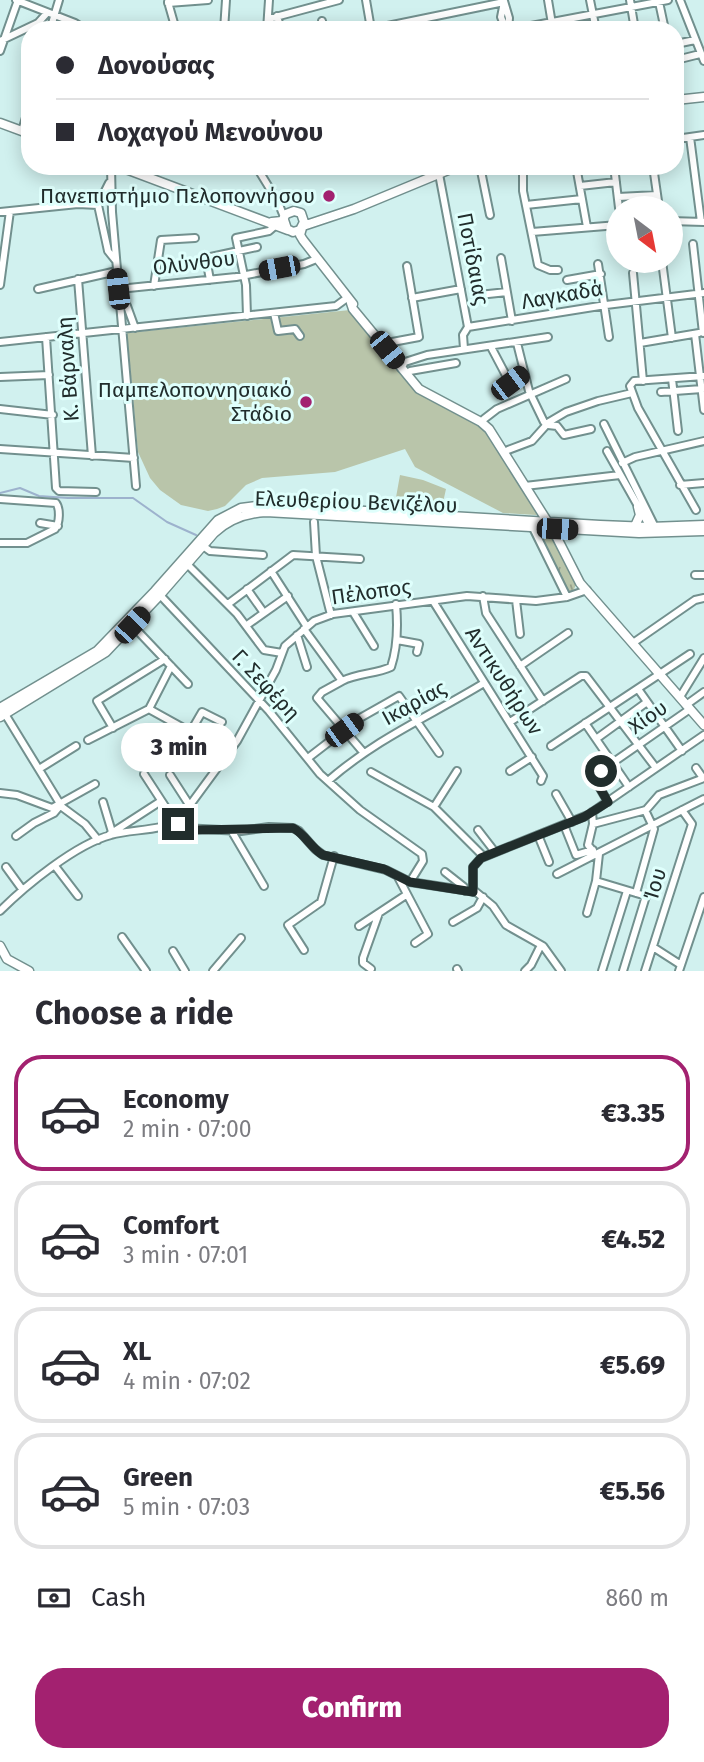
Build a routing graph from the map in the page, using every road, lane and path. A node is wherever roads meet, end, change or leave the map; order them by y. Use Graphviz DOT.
graph roads {
  1 [pos="17,0"];
  2 [pos="59,0"];
  3 [pos="208,0"];
  4 [pos="226,0"];
  5 [pos="270,0"];
  6 [pos="339,0"];
  7 [pos="366,0"];
  8 [pos="454,0"];
  9 [pos="548,0"];
  10 [pos="590,0"];
  11 [pos="668,0"];
  12 [pos="680,0"];
  13 [pos="168,1"];
  14 [pos="504,1"];
  15 [pos="659,2"];
  16 [pos="631,3"];
  17 [pos="455,11"];
  18 [pos="51,14"];
  19 [pos="593,14"];
  20 [pos="277,16"];
  21 [pos="268,19"];
  22 [pos="41,21"];
  23 [pos="51,21"];
  24 [pos="70,21"];
  25 [pos="174,21"];
  26 [pos="225,21"];
  27 [pos="278,21"];
  28 [pos="368,21"];
  29 [pos="407,21"];
  30 [pos="509,21"];
  31 [pos="551,21"];
  32 [pos="594,21"];
  33 [pos="634,21"];
  34 [pos="663,21"];
  35 [pos="0,26"];
  36 [pos="9,26"];
  37 [pos="21,31"];
  38 [pos="2,40"];
  39 [pos="695,40"];
  40 [pos="684,42"];
  41 [pos="0,51"];
  42 [pos="703,59"];
  43 [pos="684,60"];
  44 [pos="704,97"];
  45 [pos="684,99"];
  46 [pos="0,123"];
  47 [pos="21,131"];
  48 [pos="704,135"];
  49 [pos="690,137"];
  50 [pos="684,138"];
  51 [pos="110,175"];
  52 [pos="142,175"];
  53 [pos="262,175"];
  54 [pos="436,175"];
  55 [pos="439,175"];
  56 [pos="482,175"];
  57 [pos="523,175"];
  58 [pos="578,175"];
  59 [pos="615,175"];
  60 [pos="654,175"];
  61 [pos="110,181"];
  62 [pos="616,182"];
  63 [pos="580,186"];
  64 [pos="700,186"];
  65 [pos="657,195"];
  66 [pos="618,196"];
  67 [pos="638,196"];
  68 [pos="582,199"];
  69 [pos="98,205"];
  70 [pos="526,205"];
  71 [pos="10,211"];
  72 [pos="0,212"];
  73 [pos="302,215"];
  74 [pos="490,215"];
  75 [pos="284,218"];
  76 [pos="320,221"];
  77 [pos="683,221"];
  78 [pos="703,222"];
  79 [pos="606,226"];
  80 [pos="302,227"];
  81 [pos="587,227"];
  82 [pos="290,230"];
  83 [pos="532,232"];
  84 [pos="195,238"];
  85 [pos="693,244"];
  86 [pos="257,247"];
  87 [pos="237,251"];
  88 [pos="2,258"];
  89 [pos="501,258"];
  90 [pos="116,261"];
  91 [pos="316,261"];
  92 [pos="704,262"];
  93 [pos="695,263"];
  94 [pos="598,264"];
  95 [pos="407,266"];
  96 [pos="558,270"];
  97 [pos="117,271"];
  98 [pos="632,273"];
  99 [pos="663,273"];
  100 [pos="601,274"];
  101 [pos="243,275"];
  102 [pos="78,279"];
  103 [pos="210,280"];
  104 [pos="567,280"];
  105 [pos="0,285"];
  106 [pos="154,286"];
  107 [pos="38,289"];
  108 [pos="118,289"];
  109 [pos="461,289"];
  110 [pos="507,292"];
  111 [pos="701,293"];
  112 [pos="480,295"];
  113 [pos="666,297"];
  114 [pos="412,298"];
  115 [pos="119,299"];
  116 [pos="349,301"];
  117 [pos="636,301"];
  118 [pos="606,305"];
  119 [pos="274,313"];
  120 [pos="247,316"];
  121 [pos="512,321"];
  122 [pos="468,327"];
  123 [pos="135,328"];
  124 [pos="122,330"];
  125 [pos="83,333"];
  126 [pos="704,333"];
  127 [pos="695,334"];
  128 [pos="300,335"];
  129 [pos="46,337"];
  130 [pos="548,337"];
  131 [pos="609,337"];
  132 [pos="672,338"];
  133 [pos="0,342"];
  134 [pos="387,343"];
  135 [pos="517,343"];
  136 [pos="640,343"];
  137 [pos="491,347"];
  138 [pos="464,349"];
  139 [pos="456,363"];
  140 [pos="402,365"];
  141 [pos="410,371"];
  142 [pos="524,373"];
  143 [pos="49,375"];
  144 [pos="702,376"];
  145 [pos="0,377"];
  146 [pos="566,379"];
  147 [pos="672,379"];
  148 [pos="643,381"];
  149 [pos="703,389"];
  150 [pos="673,391"];
  151 [pos="661,392"];
  152 [pos="632,393"];
  153 [pos="530,394"];
  154 [pos="0,410"];
  155 [pos="704,410"];
  156 [pos="53,415"];
  157 [pos="484,419"];
  158 [pos="604,424"];
  159 [pos="547,425"];
  160 [pos="592,429"];
  161 [pos="678,432"];
  162 [pos="704,441"];
  163 [pos="0,449"];
  164 [pos="508,450"];
  165 [pos="607,451"];
  166 [pos="662,451"];
  167 [pos="55,454"];
  168 [pos="92,456"];
  169 [pos="134,458"];
  170 [pos="627,460"];
  171 [pos="616,466"];
  172 [pos="620,475"];
  173 [pos="704,483"];
  174 [pos="527,485"];
  175 [pos="680,485"];
  176 [pos="136,486"];
  177 [pos="96,492"];
  178 [pos="0,499"];
  179 [pos="638,507"];
  180 [pos="696,510"];
  181 [pos="314,522"];
  182 [pos="40,523"];
  183 [pos="553,525"];
  184 [pos="704,525"];
  185 [pos="58,526"];
  186 [pos="635,526"];
  187 [pos="533,528"];
  188 [pos="654,529"];
  189 [pos="704,531"];
  190 [pos="0,542"];
  191 [pos="203,546"];
  192 [pos="263,555"];
  193 [pos="316,556"];
  194 [pos="360,559"];
  195 [pos="187,564"];
  196 [pos="271,571"];
  197 [pos="695,575"];
  198 [pos="704,575"];
  199 [pos="247,589"];
  200 [pos="587,590"];
  201 [pos="160,595"];
  202 [pos="288,596"];
  203 [pos="483,596"];
  204 [pos="567,597"];
  205 [pos="704,598"];
  206 [pos="516,600"];
  207 [pos="433,601"];
  208 [pos="228,604"];
  209 [pos="396,604"];
  210 [pos="353,612"];
  211 [pos="264,613"];
  212 [pos="331,614"];
  213 [pos="132,625"];
  214 [pos="247,625"];
  215 [pos="306,628"];
  216 [pos="421,633"];
  217 [pos="520,634"];
  218 [pos="568,634"];
  219 [pos="296,635"];
  220 [pos="397,640"];
  221 [pos="633,643"];
  222 [pos="374,646"];
  223 [pos="282,653"];
  224 [pos="690,654"];
  225 [pos="704,658"];
  226 [pos="165,659"];
  227 [pos="172,666"];
  228 [pos="520,666"];
  229 [pos="307,667"];
  230 [pos="660,675"];
  231 [pos="342,681"];
  232 [pos="484,683"];
  233 [pos="188,684"];
  234 [pos="638,689"];
  235 [pos="704,692"];
  236 [pos="259,701"];
  237 [pos="543,701"];
  238 [pos="648,702"];
  239 [pos="685,704"];
  240 [pos="609,708"];
  241 [pos="149,709"];
  242 [pos="2,713"];
  243 [pos="416,720"];
  244 [pos="222,722"];
  245 [pos="510,722"];
  246 [pos="620,722"];
  247 [pos="585,723"];
  248 [pos="704,725"];
  249 [pos="665,727"];
  250 [pos="113,728"];
  251 [pos="344,730"];
  252 [pos="191,731"];
  253 [pos="704,736"];
  254 [pos="596,739"];
  255 [pos="88,740"];
  256 [pos="639,745"];
  257 [pos="76,746"];
  258 [pos="551,746"];
  259 [pos="682,751"];
  260 [pos="363,752"];
  261 [pos="439,753"];
  262 [pos="532,757"];
  263 [pos="308,758"];
  264 [pos="223,761"];
  265 [pos="612,763"];
  266 [pos="656,768"];
  267 [pos="696,768"];
  268 [pos="38,769"];
  269 [pos="457,771"];
  270 [pos="510,771"];
  271 [pos="371,772"];
  272 [pos="144,774"];
  273 [pos="170,775"];
  274 [pos="704,778"];
  275 [pos="328,781"];
  276 [pos="541,781"];
  277 [pos="95,784"];
  278 [pos="629,787"];
  279 [pos="0,793"];
  280 [pos="556,794"];
  281 [pos="704,799"];
  282 [pos="161,801"];
  283 [pos="103,802"];
  284 [pos="608,802"];
  285 [pos="61,805"];
  286 [pos="190,806"];
  287 [pos="435,807"];
  288 [pos="645,810"];
  289 [pos="682,810"];
  290 [pos="592,812"];
  291 [pos="176,822"];
  292 [pos="572,822"];
  293 [pos="593,824"];
  294 [pos="564,825"];
  295 [pos="654,825"];
  296 [pos="231,830"];
  297 [pos="478,830"];
  298 [pos="111,833"];
  299 [pos="538,835"];
  300 [pos="16,836"];
  301 [pos="98,839"];
  302 [pos="495,852"];
  303 [pos="597,853"];
  304 [pos="334,856"];
  305 [pos="484,857"];
  306 [pos="549,862"];
  307 [pos="55,866"];
  308 [pos="6,867"];
  309 [pos="445,872"];
  310 [pos="557,874"];
  311 [pos="398,877"];
  312 [pos="596,881"];
  313 [pos="410,882"];
  314 [pos="264,886"];
  315 [pos="22,889"];
  316 [pos="469,891"];
  317 [pos="627,891"];
  318 [pos="636,893"];
  319 [pos="406,895"];
  320 [pos="78,896"];
  321 [pos="482,897"];
  322 [pos="704,897"];
  323 [pos="0,911"];
  324 [pos="379,913"];
  325 [pos="587,913"];
  326 [pos="701,913"];
  327 [pos="453,922"];
  328 [pos="359,926"];
  329 [pos="121,937"];
  330 [pos="241,939"];
  331 [pos="415,943"];
  332 [pos="541,945"];
  333 [pos="0,946"];
  334 [pos="653,947"];
  335 [pos="304,950"];
  336 [pos="173,951"];
  337 [pos="2,956"];
  338 [pos="680,968"];
  339 [pos="371,969"];
  340 [pos="29,971"];
  341 [pos="146,971"];
  342 [pos="185,971"];
  343 [pos="213,971"];
  344 [pos="525,971"];
  345 [pos="561,971"];
  346 [pos="603,971"];
  347 [pos="623,971"];
  348 [pos="645,971"];
  1 -- 18 [label="street"];
  1 -- 36 [label="street"];
  2 -- 18 [label="street"];
  3 -- 13 [label="street"];
  4 -- 26 [label="street"];
  5 -- 21 [label="street"];
  6 -- 20 [label="street"];
  7 -- 28 [label="street"];
  8 -- 17 [label="street"];
  9 -- 31 [label="street"];
  10 -- 19 [label="street"];
  11 -- 15 [label="street"];
  12 -- 39 [label="street"];
  13 -- 25 [label="street"];
  14 -- 17 [label="street"];
  14 -- 30 [label="street"];
  15 -- 16 [label="street"];
  15 -- 34 [label="street"];
  16 -- 19 [label="street"];
  16 -- 33 [label="street"];
  17 -- 29 [label="street"];
  18 -- 22 [label="street"];
  18 -- 23 [label="street"];
  18 -- 24 [label="street"];
  19 -- 31 [label="street"];
  19 -- 32 [label="street"];
  20 -- 21 [label="street"];
  20 -- 27 [label="street"];
  35 -- 36 [label="street"];
  36 -- 38 [label="street"];
  37 -- 38 [label="street"];
  38 -- 41 [label="street"];
  39 -- 40 [label="street"];
  39 -- 42 [label="street"];
  42 -- 43 [label="street"];
  44 -- 45 [label="main road"];
  46 -- 47 [label="main road"];
  48 -- 49 [label="street"];
  49 -- 50 [label="street"];
  49 -- 64 [label="street"];
  51 -- 61 [label="street"];
  52 -- 75 [label="main road"];
  53 -- 75 [label="street"];
  54 -- 76 [label="main road"];
  55 -- 109 [label="street, Ποτίδαιας"];
  56 -- 74 [label="street"];
  57 -- 70 [label="street"];
  58 -- 63 [label="street"];
  59 -- 62 [label="street"];
  60 -- 65 [label="street"];
  61 -- 69 [label="street"];
  61 -- 90 [label="street"];
  62 -- 63 [label="street"];
  62 -- 66 [label="street"];
  63 -- 68 [label="street"];
  64 -- 78 [label="street"];
  65 -- 67 [label="street"];
  68 -- 70 [label="street"];
  68 -- 81 [label="street"];
  69 -- 71 [label="street"];
  69 -- 90 [label="street"];
  70 -- 83 [label="street"];
  71 -- 72 [label="street"];
  71 -- 88 [label="street"];
  73 -- 75 [label="main road"];
  73 -- 76 [label="main road"];
  73 -- 80 [label="main road"];
  75 -- 82 [label="main road"];
  75 -- 87 [label="street"];
  76 -- 80 [label="main road"];
  77 -- 78 [label="street"];
  79 -- 81 [label="street"];
  80 -- 82 [label="main road"];
  80 -- 91 [label="main road"];
  81 -- 83 [label="street"];
  82 -- 91 [label="main road"];
  83 -- 96 [label="street"];
  84 -- 106 [label="street"];
  85 -- 93 [label="street"];
  86 -- 87 [label="street"];
  87 -- 101 [label="street"];
  87 -- 103 [label="street"];
  88 -- 105 [label="street"];
  89 -- 110 [label="street"];
  90 -- 97 [label="street"];
  91 -- 101 [label="street, Ολύνθου"];
  91 -- 116 [label="main road"];
  92 -- 93 [label="street"];
  93 -- 111 [label="street"];
  94 -- 100 [label="street"];
  95 -- 114 [label="street"];
  97 -- 102 [label="street"];
  97 -- 108 [label="street"];
  98 -- 117 [label="street"];
  99 -- 113 [label="street"];
  100 -- 104 [label="street"];
  100 -- 118 [label="street"];
  101 -- 103 [label="street, Ολύνθου"];
  101 -- 120 [label="street"];
  102 -- 107 [label="street"];
  102 -- 125 [label="street, Κ. Βάρναλη"];
  103 -- 106 [label="street, Ολύνθου"];
  106 -- 108 [label="street, Ολύνθου"];
  108 -- 115 [label="street"];
  109 -- 114 [label="street"];
  109 -- 122 [label="street, Ποτίδαιας"];
  110 -- 112 [label="street"];
  110 -- 121 [label="street"];
  111 -- 113 [label="street, Λαγκαδά"];
  111 -- 126 [label="street"];
  113 -- 117 [label="street, Λαγκαδά"];
  113 -- 132 [label="street"];
  114 -- 134 [label="street"];
  115 -- 123 [label="street"];
  115 -- 124 [label="street"];
  116 -- 119 [label="street"];
  116 -- 134 [label="main road"];
  116 -- 140 [label="main road"];
  117 -- 118 [label="street, Λαγκαδά"];
  117 -- 136 [label="street"];
  118 -- 121 [label="street, Λαγκαδά"];
  118 -- 131 [label="street"];
  119 -- 120 [label="street"];
  119 -- 128 [label="street"];
  120 -- 123 [label="street"];
  121 -- 122 [label="street, Λαγκαδά"];
  122 -- 138 [label="street, Ποτίδαιας"];
  123 -- 124 [label="street"];
  124 -- 125 [label="street"];
  124 -- 169 [label="street"];
  125 -- 129 [label="street"];
  125 -- 168 [label="street, Κ. Βάρναλη"];
  126 -- 127 [label="street"];
  127 -- 132 [label="street"];
  127 -- 144 [label="street"];
  129 -- 133 [label="street"];
  129 -- 143 [label="street"];
  130 -- 135 [label="street"];
  132 -- 136 [label="street"];
  134 -- 140 [label="main road"];
  135 -- 137 [label="street"];
  135 -- 142 [label="street"];
  136 -- 148 [label="street"];
  137 -- 138 [label="street"];
  137 -- 142 [label="street"];
  138 -- 140 [label="street"];
  139 -- 141 [label="street"];
  140 -- 141 [label="main road"];
  140 -- 174 [label="main road"];
  141 -- 157 [label="main road"];
  142 -- 153 [label="street"];
  143 -- 145 [label="street"];
  143 -- 156 [label="street"];
  144 -- 147 [label="street"];
  144 -- 149 [label="street"];
  146 -- 153 [label="street"];
  147 -- 148 [label="street"];
  147 -- 150 [label="street"];
  148 -- 152 [label="street"];
  149 -- 150 [label="street"];
  149 -- 155 [label="street"];
  150 -- 151 [label="street"];
  150 -- 161 [label="street"];
  152 -- 159 [label="street"];
  152 -- 166 [label="street"];
  153 -- 157 [label="street"];
  153 -- 159 [label="street"];
  154 -- 156 [label="street"];
  156 -- 167 [label="street"];
  157 -- 164 [label="main road"];
  158 -- 170 [label="street"];
  159 -- 160 [label="street"];
  159 -- 164 [label="street"];
  162 -- 166 [label="street"];
  163 -- 167 [label="street"];
  164 -- 174 [label="main road"];
  165 -- 171 [label="street"];
  166 -- 170 [label="street"];
  166 -- 175 [label="street"];
  167 -- 168 [label="street"];
  167 -- 177 [label="street"];
  168 -- 169 [label="street"];
  169 -- 176 [label="street"];
  170 -- 171 [label="street"];
  170 -- 188 [label="street"];
  171 -- 172 [label="street"];
  172 -- 174 [label="street"];
  172 -- 179 [label="street"];
  173 -- 175 [label="street"];
  174 -- 183 [label="main road"];
  175 -- 180 [label="street"];
  178 -- 185 [label="street"];
  179 -- 186 [label="main road"];
  179 -- 188 [label="street"];
  181 -- 193 [label="street"];
  182 -- 185 [label="street"];
  183 -- 186 [label="main road, Ελευθερίου Βενιζέλου"];
  183 -- 187 [label="main road, Ελευθερίου Βενιζέλου"];
  183 -- 188 [label="main road, Ελευθερίου Βενιζέλου"];
  183 -- 200 [label="main road"];
  183 -- 242 [label="main road, Ελευθερίου Βενιζέλου"];
  184 -- 188 [label="main road, Ελευθερίου Βενιζέλου"];
  185 -- 190 [label="street"];
  186 -- 188 [label="main road, Ελευθερίου Βενιζέλου"];
  187 -- 191 [label="main road, Ελευθερίου Βενιζέλου"];
  187 -- 204 [label="street"];
  188 -- 189 [label="main road, Ελευθερίου Βενιζέλου"];
  191 -- 192 [label="street"];
  191 -- 195 [label="main road, Ελευθερίου Βενιζέλου"];
  193 -- 194 [label="street"];
  193 -- 196 [label="street"];
  193 -- 212 [label="street"];
  195 -- 201 [label="main road, Ελευθερίου Βενιζέλου"];
  195 -- 208 [label="street"];
  196 -- 199 [label="street"];
  196 -- 202 [label="street"];
  197 -- 198 [label="street"];
  199 -- 208 [label="street"];
  199 -- 211 [label="street"];
  200 -- 204 [label="street, Πέλοπος"];
  200 -- 221 [label="main road"];
  201 -- 213 [label="main road, Ελευθερίου Βενιζέλου"];
  201 -- 236 [label="street, Γ. Σεφέρη"];
  202 -- 211 [label="street"];
  202 -- 215 [label="street"];
  203 -- 206 [label="street, Πέλοπος"];
  203 -- 207 [label="street, Πέλοπος"];
  203 -- 228 [label="street"];
  204 -- 206 [label="street, Πέλοπος"];
  205 -- 221 [label="street"];
  206 -- 217 [label="street"];
  207 -- 209 [label="street, Πέλοπος"];
  207 -- 232 [label="street, Αντικυθήρων"];
  208 -- 214 [label="street"];
  209 -- 210 [label="street, Πέλοπος"];
  209 -- 220 [label="street"];
  210 -- 212 [label="street, Πέλοπος"];
  210 -- 222 [label="street"];
  211 -- 214 [label="street"];
  212 -- 215 [label="street, Πέλοπος"];
  213 -- 226 [label="street"];
  213 -- 242 [label="main road, Ελευθερίου Βενιζέλου"];
  214 -- 223 [label="street"];
  215 -- 219 [label="street, Πέλοπος"];
  215 -- 231 [label="street"];
  216 -- 220 [label="street"];
  218 -- 228 [label="street"];
  219 -- 223 [label="street, Πέλοπος"];
  219 -- 229 [label="street"];
  220 -- 231 [label="street"];
  221 -- 230 [label="main road"];
  223 -- 236 [label="street, Πέλοπος"];
  224 -- 230 [label="street"];
  225 -- 239 [label="street"];
  226 -- 227 [label="street"];
  226 -- 250 [label="street"];
  227 -- 233 [label="street"];
  227 -- 241 [label="street"];
  228 -- 237 [label="street"];
  230 -- 234 [label="street"];
  230 -- 239 [label="main road"];
  231 -- 251 [label="street"];
  232 -- 243 [label="street, Ικαρίας"];
  232 -- 245 [label="street, Αντικυθήρων"];
  234 -- 238 [label="street"];
  234 -- 240 [label="street"];
  235 -- 239 [label="street, Χίου"];
  236 -- 263 [label="street, Γ. Σεφέρη"];
  236 -- 264 [label="street, Πέλοπος"];
  237 -- 240 [label="street"];
  237 -- 245 [label="street"];
  238 -- 246 [label="street"];
  238 -- 249 [label="street"];
  239 -- 248 [label="main road"];
  239 -- 249 [label="street, Χίου"];
  240 -- 246 [label="street"];
  240 -- 247 [label="street"];
  241 -- 250 [label="street"];
  241 -- 252 [label="street"];
  242 -- 268 [label="street"];
  243 -- 251 [label="street"];
  243 -- 260 [label="street, Ικαρίας"];
  243 -- 261 [label="street"];
  244 -- 252 [label="street"];
  245 -- 262 [label="street, Αντικυθήρων"];
  246 -- 254 [label="street"];
  246 -- 256 [label="street"];
  247 -- 254 [label="street"];
  247 -- 258 [label="street"];
  249 -- 256 [label="street, Χίου"];
  249 -- 259 [label="street"];
  250 -- 255 [label="street"];
  251 -- 260 [label="street"];
  251 -- 263 [label="street"];
  252 -- 264 [label="street"];
  253 -- 259 [label="street"];
  254 -- 265 [label="street"];
  256 -- 265 [label="street, Χίου"];
  256 -- 266 [label="street"];
  257 -- 268 [label="street"];
  259 -- 266 [label="street"];
  260 -- 275 [label="street, Ικαρίας"];
  262 -- 270 [label="street"];
  262 -- 276 [label="street, Αντικυθήρων"];
  263 -- 275 [label="street, Γ. Σεφέρη"];
  264 -- 286 [label="street, Πέλοπος"];
  265 -- 278 [label="street"];
  265 -- 284 [label="street, Χίου"];
  266 -- 278 [label="street"];
  267 -- 274 [label="street"];
  268 -- 285 [label="street"];
  269 -- 287 [label="street"];
  271 -- 287 [label="street"];
  272 -- 282 [label="street"];
  273 -- 286 [label="street"];
  274 -- 288 [label="street"];
  275 -- 313 [label="street, Γ. Σεφέρη"];
  277 -- 285 [label="street"];
  278 -- 284 [label="street"];
  279 -- 285 [label="street"];
  280 -- 292 [label="street"];
  281 -- 289 [label="street"];
  282 -- 291 [label="street"];
  282 -- 298 [label="street"];
  283 -- 298 [label="street"];
  284 -- 290 [label="street"];
  285 -- 300 [label="street"];
  285 -- 301 [label="street"];
  286 -- 291 [label="street, Πέλοπος"];
  287 -- 305 [label="street"];
  288 -- 293 [label="street"];
  288 -- 295 [label="street"];
  289 -- 295 [label="street"];
  289 -- 334 [label="street, Ίου"];
  290 -- 292 [label="street"];
  290 -- 293 [label="street"];
  291 -- 296 [label="street"];
  291 -- 298 [label="street"];
  292 -- 294 [label="street"];
  293 -- 303 [label="street"];
  294 -- 299 [label="street"];
  294 -- 303 [label="street"];
  295 -- 303 [label="street"];
  295 -- 318 [label="street"];
  296 -- 304 [label="street"];
  296 -- 314 [label="street"];
  297 -- 302 [label="street"];
  298 -- 301 [label="street"];
  299 -- 302 [label="street"];
  299 -- 306 [label="street"];
  301 -- 307 [label="street"];
  302 -- 305 [label="street"];
  303 -- 310 [label="street"];
  303 -- 312 [label="street"];
  304 -- 311 [label="street"];
  304 -- 335 [label="street"];
  305 -- 316 [label="street"];
  307 -- 315 [label="street"];
  307 -- 320 [label="street"];
  308 -- 315 [label="street"];
  309 -- 316 [label="street"];
  311 -- 313 [label="street"];
  311 -- 319 [label="street"];
  312 -- 317 [label="street"];
  312 -- 325 [label="street"];
  313 -- 316 [label="street"];
  315 -- 323 [label="street"];
  316 -- 321 [label="street"];
  317 -- 318 [label="street"];
  317 -- 346 [label="street"];
  318 -- 347 [label="street"];
  319 -- 324 [label="street"];
  319 -- 331 [label="street"];
  321 -- 327 [label="street"];
  321 -- 332 [label="street"];
  322 -- 326 [label="street"];
  324 -- 328 [label="street"];
  324 -- 339 [label="street"];
  326 -- 338 [label="street"];
  329 -- 341 [label="street"];
  330 -- 343 [label="street"];
  332 -- 344 [label="street"];
  332 -- 345 [label="street"];
  333 -- 337 [label="main road"];
  334 -- 338 [label="street"];
  334 -- 348 [label="street, Ίου"];
  336 -- 342 [label="street"];
  337 -- 340 [label="main road"];
}
